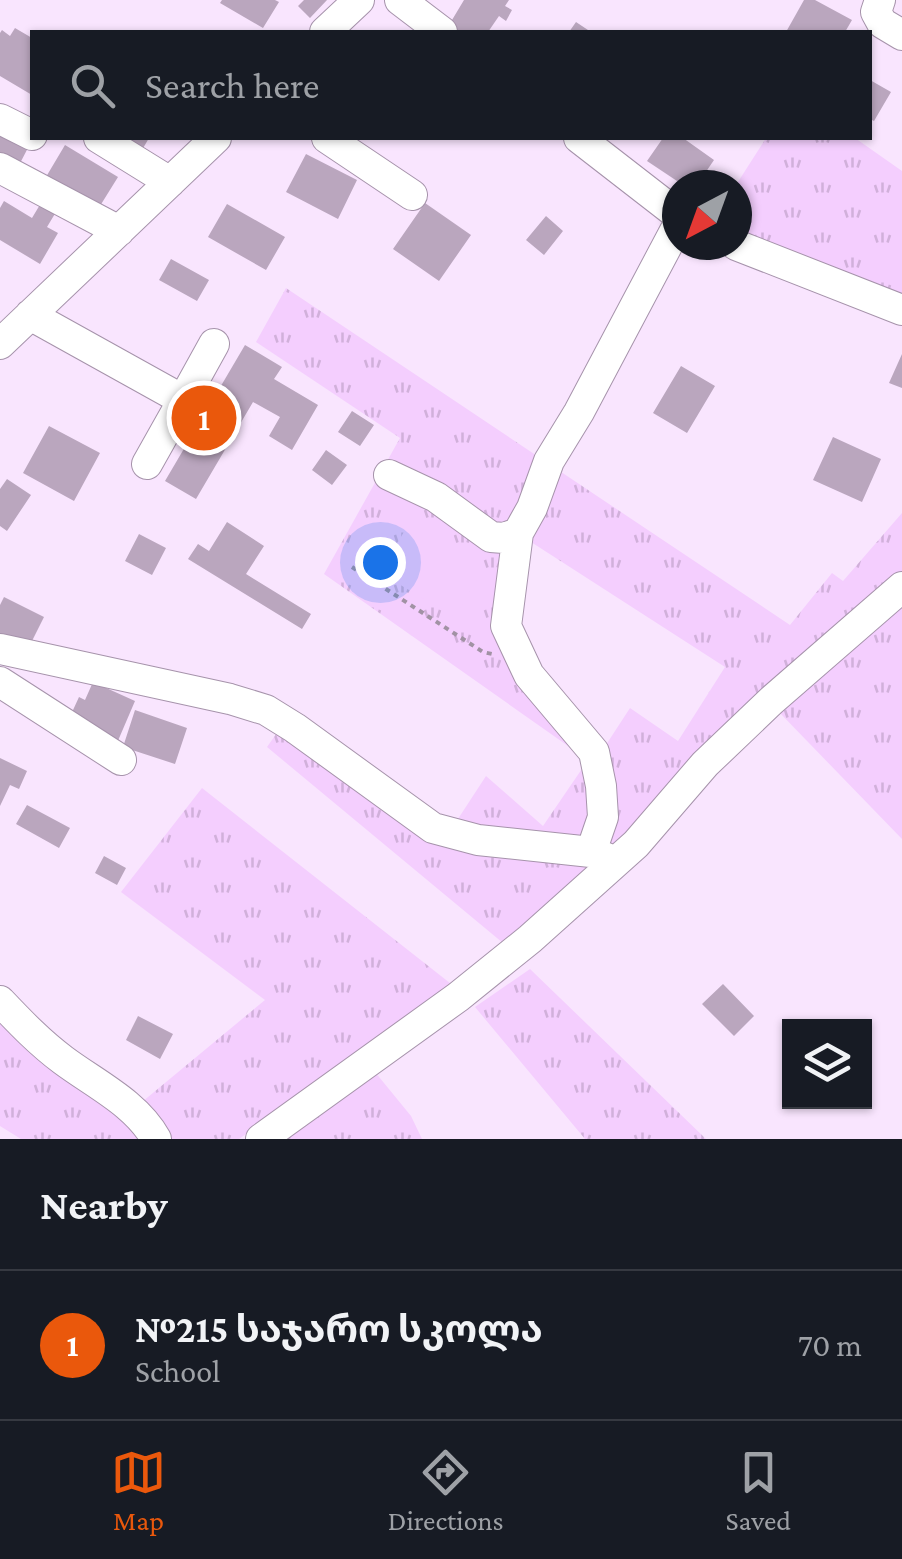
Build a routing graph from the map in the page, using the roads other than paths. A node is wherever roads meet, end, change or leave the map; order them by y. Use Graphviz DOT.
graph roads {
  1 [pos="359,0"];
  2 [pos="400,0"];
  3 [pos="880,0"];
  4 [pos="328,30"];
  5 [pos="439,30"];
  6 [pos="902,36"];
  7 [pos="0,119"];
  8 [pos="30,134"];
  9 [pos="102,140"];
  10 [pos="330,140"];
  11 [pos="582,140"];
  12 [pos="202,141"];
  13 [pos="0,168"];
  14 [pos="170,182"];
  15 [pos="412,195"];
  16 [pos="662,202"];
  17 [pos="119,231"];
  18 [pos="752,251"];
  19 [pos="662,255"];
  20 [pos="902,310"];
  21 [pos="30,315"];
  22 [pos="0,344"];
  23 [pos="214,344"];
  24 [pos="184,400"];
  25 [pos="147,464"];
  26 [pos="389,475"];
  27 [pos="518,533"];
  28 [pos="902,587"];
  29 [pos="0,649"];
  30 [pos="0,682"];
  31 [pos="120,760"];
  32 [pos="603,857"];
  33 [pos="0,1001"];
  34 [pos="156,1139"];
  35 [pos="262,1139"];
  1 -- 4 [label="street"];
  2 -- 5 [label="street"];
  3 -- 6 [label="street"];
  7 -- 8 [label="street"];
  9 -- 14 [label="street"];
  10 -- 15 [label="street"];
  11 -- 16 [label="street"];
  12 -- 14 [label="street"];
  13 -- 17 [label="street"];
  14 -- 17 [label="street"];
  17 -- 21 [label="street"];
  18 -- 20 [label="street"];
  19 -- 27 [label="street"];
  21 -- 22 [label="street"];
  21 -- 24 [label="street"];
  23 -- 24 [label="street"];
  24 -- 25 [label="street"];
  26 -- 27 [label="street"];
  27 -- 32 [label="street"];
  28 -- 32 [label="street"];
  29 -- 32 [label="street"];
  30 -- 31 [label="street"];
  32 -- 35 [label="street"];
  33 -- 34 [label="street"];
}
